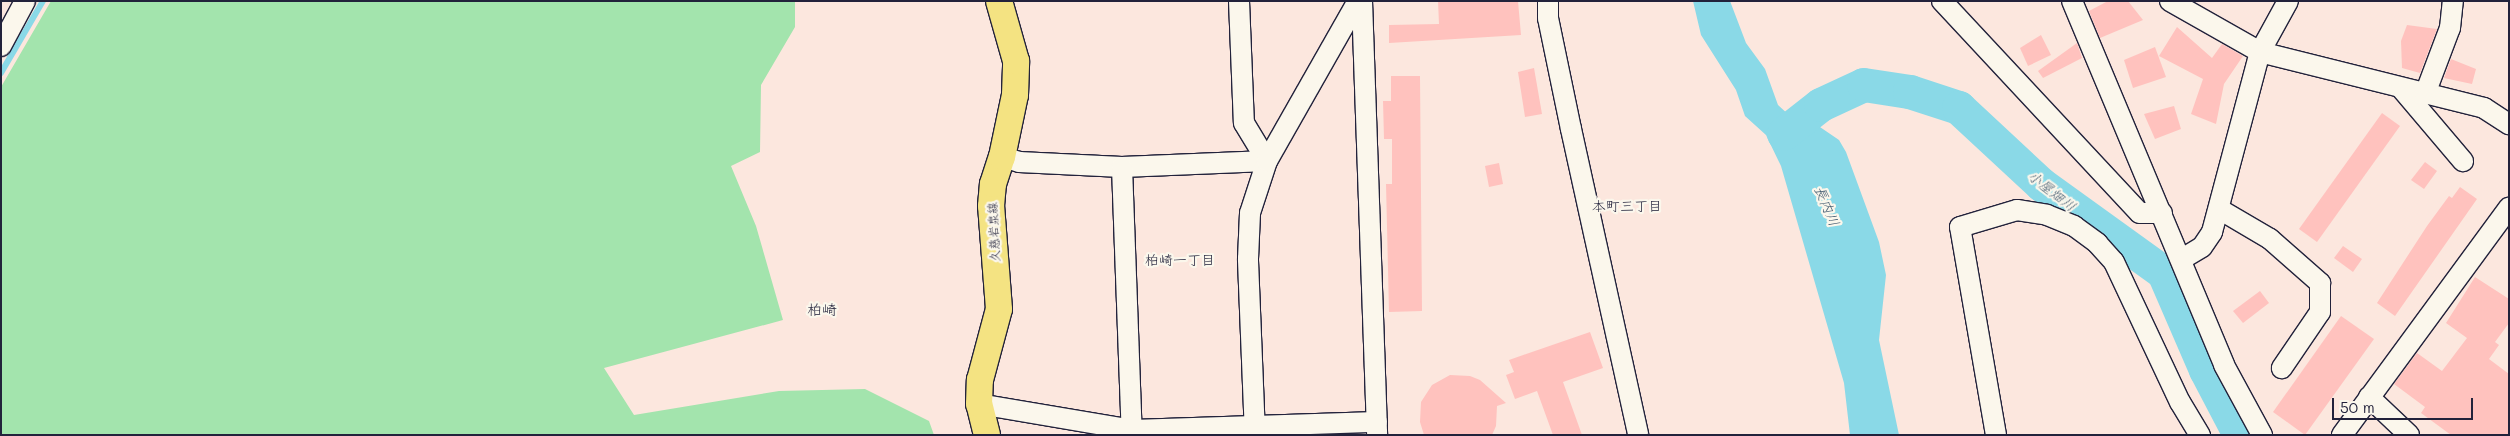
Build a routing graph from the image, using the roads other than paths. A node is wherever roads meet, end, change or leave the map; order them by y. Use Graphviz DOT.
graph roads {
  1 [pos="25,1"];
  2 [pos="999,1"];
  3 [pos="1239,1"];
  4 [pos="1358,1"];
  5 [pos="1362,1"];
  6 [pos="1548,1"];
  7 [pos="1942,1"];
  8 [pos="2072,1"];
  9 [pos="2170,1"];
  10 [pos="2288,1"];
  11 [pos="2453,1"];
  12 [pos="1,46"];
  13 [pos="2260,52"];
  14 [pos="2401,88"];
  15 [pos="2425,94"];
  16 [pos="2509,124"];
  17 [pos="1002,157"];
  18 [pos="1267,161"];
  19 [pos="2464,161"];
  20 [pos="1122,167"];
  21 [pos="2509,208"];
  22 [pos="2218,209"];
  23 [pos="2162,213"];
  24 [pos="2182,259"];
  25 [pos="2282,368"];
  26 [pos="2369,397"];
  27 [pos="979,404"];
  28 [pos="1377,428"];
  29 [pos="1255,430"];
  30 [pos="1132,433"];
  31 [pos="987,435"];
  32 [pos="1638,435"];
  33 [pos="1996,435"];
  34 [pos="2200,435"];
  35 [pos="2262,435"];
  36 [pos="2342,435"];
  37 [pos="2409,435"];
  1 -- 12 [label="street"];
  2 -- 17 [label="main road, 久慈岩泉線"];
  3 -- 18 [label="street"];
  4 -- 18 [label="street"];
  5 -- 28 [label="street"];
  6 -- 32 [label="street"];
  7 -- 23 [label="street"];
  8 -- 23 [label="street"];
  9 -- 13 [label="street"];
  10 -- 13 [label="street"];
  11 -- 15 [label="street"];
  13 -- 14 [label="street"];
  13 -- 22 [label="street"];
  14 -- 15 [label="street"];
  14 -- 19 [label="street"];
  15 -- 16 [label="street"];
  17 -- 20 [label="street"];
  17 -- 27 [label="main road, 久慈岩泉線"];
  18 -- 20 [label="street"];
  18 -- 29 [label="street"];
  20 -- 30 [label="street"];
  21 -- 26 [label="street"];
  22 -- 24 [label="street"];
  22 -- 25 [label="street"];
  23 -- 24 [label="street"];
  24 -- 35 [label="street"];
  26 -- 36 [label="street"];
  26 -- 37 [label="street"];
  27 -- 30 [label="street"];
  27 -- 31 [label="main road, 久慈岩泉線"];
  28 -- 29 [label="street"];
  29 -- 30 [label="street"];
  33 -- 34 [label="street"];
}
